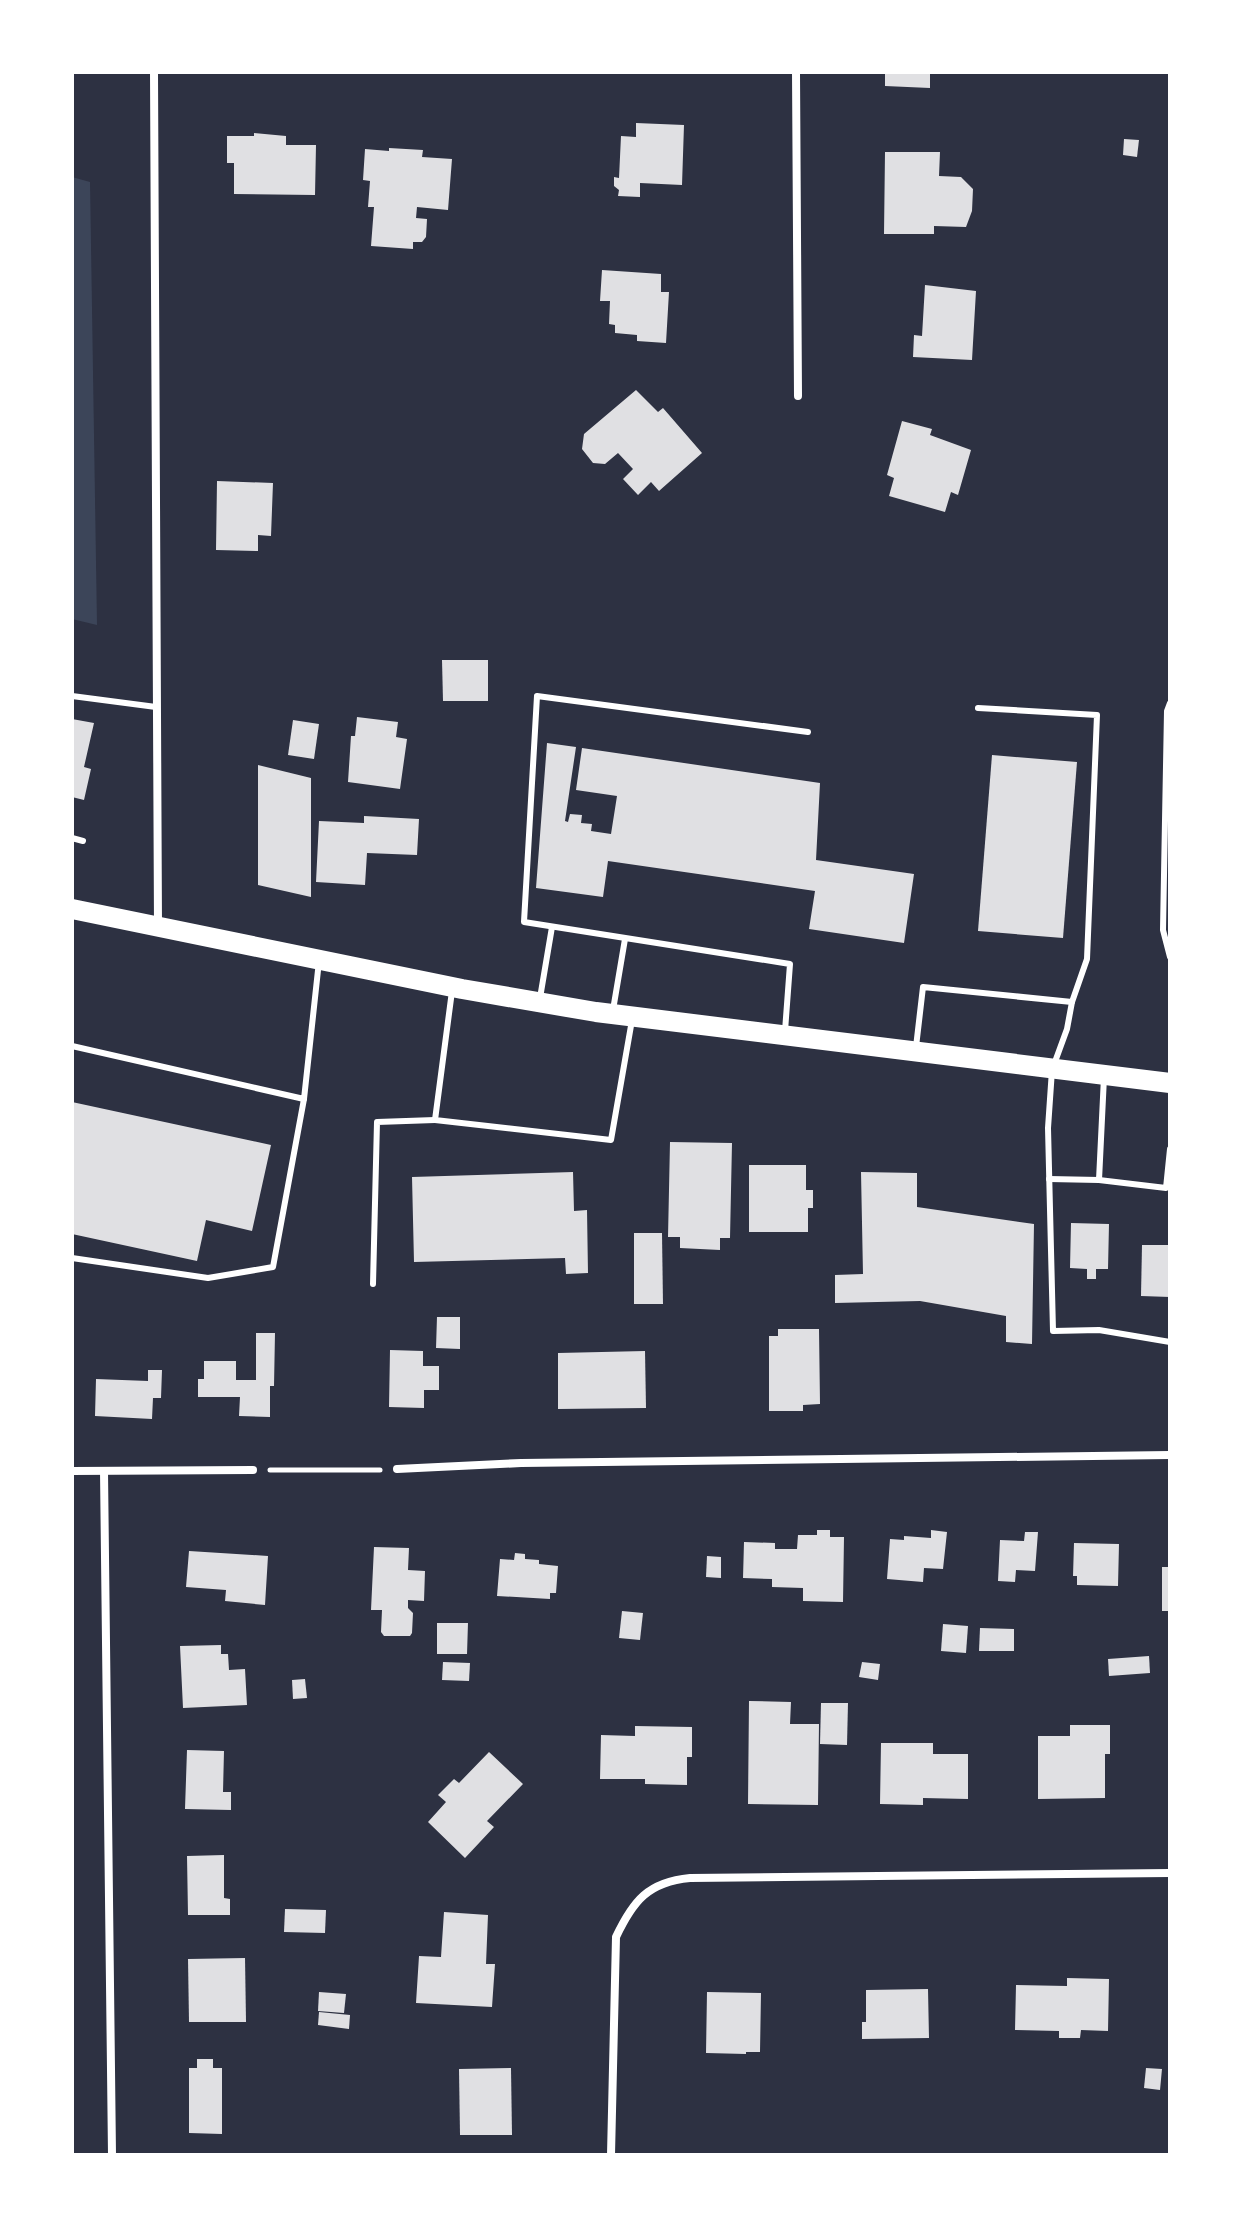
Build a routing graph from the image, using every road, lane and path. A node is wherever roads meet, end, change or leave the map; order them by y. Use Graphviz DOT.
graph roads {
  1 [pos="154,72"];
  2 [pos="796,72"];
  3 [pos="798,396"];
  4 [pos="72,696"];
  5 [pos="1170,703"];
  6 [pos="156,707"];
  7 [pos="978,708"];
  8 [pos="808,732"];
  9 [pos="72,838"];
  10 [pos="83,841"];
  11 [pos="72,909"];
  12 [pos="158,927"];
  13 [pos="552,927"];
  14 [pos="625,939"];
  15 [pos="1170,957"];
  16 [pos="319,960"];
  17 [pos="452,987"];
  18 [pos="539,1002"];
  19 [pos="1072,1002"];
  20 [pos="623,1015"];
  21 [pos="784,1036"];
  22 [pos="72,1046"];
  23 [pos="915,1052"];
  24 [pos="1052,1070"];
  25 [pos="1104,1075"];
  26 [pos="1170,1083"];
  27 [pos="304,1099"];
  28 [pos="435,1120"];
  29 [pos="1170,1149"];
  30 [pos="1049,1179"];
  31 [pos="1099,1180"];
  32 [pos="1168,1188"];
  33 [pos="72,1258"];
  34 [pos="373,1284"];
  35 [pos="1170,1342"];
  36 [pos="1170,1455"];
  37 [pos="397,1469"];
  38 [pos="253,1470"];
  39 [pos="72,1471"];
  40 [pos="104,1471"];
  41 [pos="1170,1873"];
  42 [pos="112,2155"];
  43 [pos="611,2155"];
  1 -- 6 [label="street"];
  2 -- 3 [label="street"];
  4 -- 6 [label="lane"];
  5 -- 15 [label="lane"];
  6 -- 12 [label="street"];
  7 -- 19 [label="lane"];
  8 -- 13 [label="lane"];
  9 -- 10 [label="lane"];
  11 -- 12 [label="main road"];
  12 -- 16 [label="main road"];
  13 -- 14 [label="lane"];
  13 -- 18 [label="lane"];
  14 -- 20 [label="lane"];
  14 -- 21 [label="lane"];
  16 -- 17 [label="main road"];
  16 -- 27 [label="lane"];
  17 -- 18 [label="main road"];
  17 -- 28 [label="lane"];
  18 -- 20 [label="main road"];
  19 -- 23 [label="lane"];
  19 -- 24 [label="lane"];
  20 -- 21 [label="main road"];
  20 -- 28 [label="lane"];
  21 -- 23 [label="main road"];
  22 -- 27 [label="lane"];
  23 -- 24 [label="main road"];
  24 -- 25 [label="main road"];
  24 -- 30 [label="lane"];
  25 -- 26 [label="main road"];
  25 -- 31 [label="lane"];
  27 -- 33 [label="lane"];
  28 -- 34 [label="lane"];
  29 -- 32 [label="lane"];
  30 -- 31 [label="lane"];
  30 -- 35 [label="lane"];
  31 -- 32 [label="lane"];
  36 -- 37 [label="street"];
  37 -- 38 [label="path"];
  38 -- 40 [label="street"];
  39 -- 40 [label="street"];
  40 -- 42 [label="street"];
  41 -- 43 [label="street"];
}
